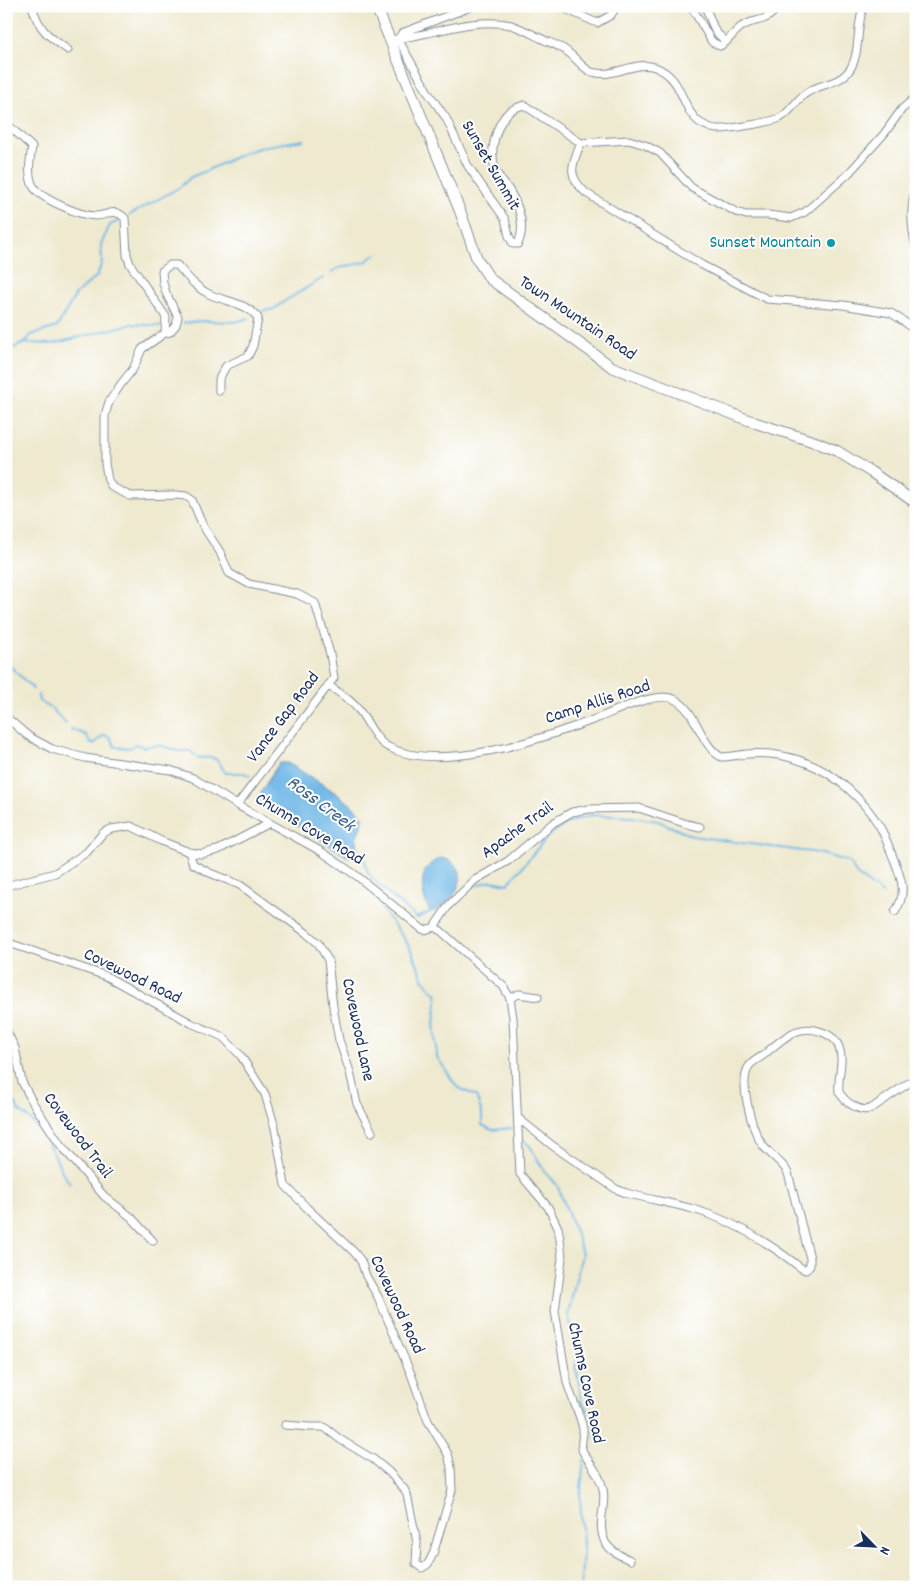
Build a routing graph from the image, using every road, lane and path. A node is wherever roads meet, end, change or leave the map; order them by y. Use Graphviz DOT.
graph roads {
  1 [pos="32,6"];
  2 [pos="376,6"];
  3 [pos="474,6"];
  4 [pos="559,6"];
  5 [pos="617,6"];
  6 [pos="691,6"];
  7 [pos="705,6"];
  8 [pos="778,6"];
  9 [pos="864,6"];
  10 [pos="394,40"];
  11 [pos="726,42"];
  12 [pos="68,50"];
  13 [pos="916,97"];
  14 [pos="6,123"];
  15 [pos="580,143"];
  16 [pos="916,188"];
  17 [pos="916,246"];
  18 [pos="916,332"];
  19 [pos="165,333"];
  20 [pos="219,391"];
  21 [pos="916,503"];
  22 [pos="328,685"];
  23 [pos="6,717"];
  24 [pos="237,805"];
  25 [pos="270,823"];
  26 [pos="700,827"];
  27 [pos="190,852"];
  28 [pos="6,886"];
  29 [pos="895,912"];
  30 [pos="434,927"];
  31 [pos="6,942"];
  32 [pos="538,996"];
  33 [pos="510,998"];
  34 [pos="6,1030"];
  35 [pos="916,1078"];
  36 [pos="518,1118"];
  37 [pos="372,1132"];
  38 [pos="153,1241"];
  39 [pos="286,1424"];
  40 [pos="630,1560"];
  1 -- 12 [label="street"];
  2 -- 10 [label="main road, Town Mountain Road"];
  3 -- 10 [label="street"];
  4 -- 5 [label="street"];
  6 -- 11 [label="street"];
  7 -- 11 [label="street"];
  8 -- 11 [label="street"];
  9 -- 10 [label="street"];
  10 -- 15 [label="street, Sunset Summit"];
  10 -- 21 [label="main road, Town Mountain Road"];
  13 -- 15 [label="street"];
  14 -- 19 [label="street"];
  15 -- 18 [label="street"];
  16 -- 17 [label="street"];
  19 -- 20 [label="street"];
  19 -- 22 [label="street, Vance Gap Road"];
  22 -- 24 [label="street, Vance Gap Road"];
  22 -- 29 [label="street, Camp Allis Road"];
  23 -- 24 [label="street, Chunns Cove Road"];
  24 -- 25 [label="street, Chunns Cove Road"];
  25 -- 27 [label="street"];
  25 -- 30 [label="street, Chunns Cove Road"];
  26 -- 30 [label="street, Apache Trail"];
  27 -- 28 [label="street"];
  27 -- 37 [label="street, Covewood Lane"];
  30 -- 33 [label="street, Chunns Cove Road"];
  31 -- 39 [label="street, Covewood Road"];
  32 -- 33 [label="street"];
  33 -- 36 [label="street, Chunns Cove Road"];
  34 -- 38 [label="street, Covewood Trail"];
  35 -- 36 [label="street"];
  36 -- 40 [label="street, Chunns Cove Road"];
}
